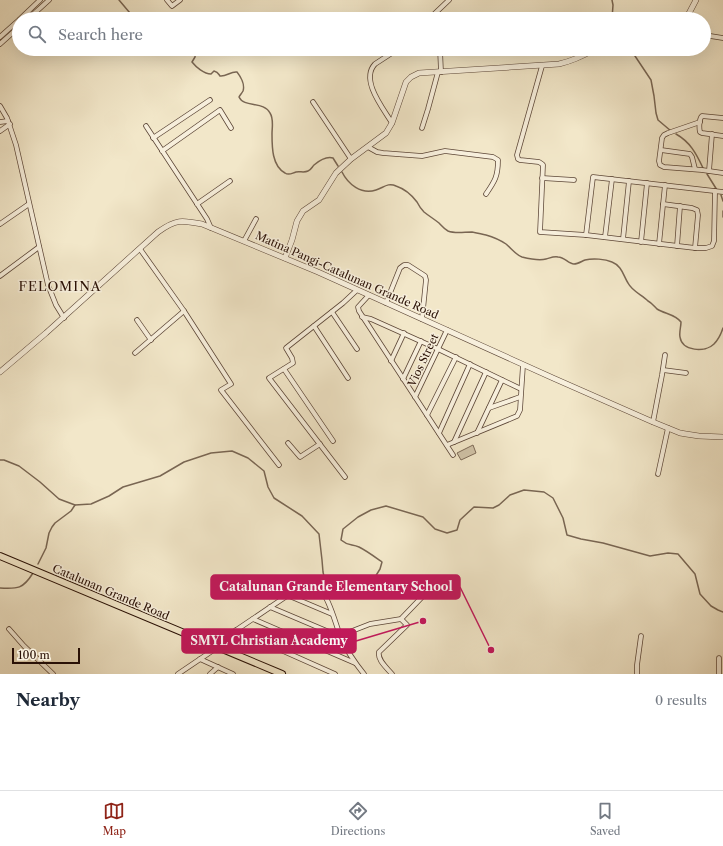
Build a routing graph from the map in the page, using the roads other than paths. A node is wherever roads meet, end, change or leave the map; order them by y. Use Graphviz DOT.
graph roads {
  1 [pos="40,0"];
  2 [pos="49,0"];
  3 [pos="167,0"];
  4 [pos="180,0"];
  5 [pos="450,0"];
  6 [pos="697,0"];
  7 [pos="27,12"];
  8 [pos="36,12"];
  9 [pos="437,12"];
  10 [pos="690,12"];
  11 [pos="12,26"];
  12 [pos="12,33"];
  13 [pos="0,37"];
  14 [pos="711,37"];
  15 [pos="723,38"];
  16 [pos="0,44"];
  17 [pos="387,56"];
  18 [pos="440,56"];
  19 [pos="583,56"];
  20 [pos="542,66"];
  21 [pos="439,72"];
  22 [pos="210,100"];
  23 [pos="313,102"];
  24 [pos="0,106"];
  25 [pos="723,118"];
  26 [pos="0,122"];
  27 [pos="700,122"];
  28 [pos="9,123"];
  29 [pos="392,123"];
  30 [pos="146,126"];
  31 [pos="231,128"];
  32 [pos="422,128"];
  33 [pos="0,131"];
  34 [pos="712,134"];
  35 [pos="723,136"];
  36 [pos="153,138"];
  37 [pos="368,146"];
  38 [pos="661,150"];
  39 [pos="162,151"];
  40 [pos="351,159"];
  41 [pos="695,169"];
  42 [pos="709,171"];
  43 [pos="723,173"];
  44 [pos="542,178"];
  45 [pos="612,179"];
  46 [pos="574,180"];
  47 [pos="230,181"];
  48 [pos="629,181"];
  49 [pos="647,183"];
  50 [pos="665,185"];
  51 [pos="715,191"];
  52 [pos="723,192"];
  53 [pos="486,194"];
  54 [pos="29,204"];
  55 [pos="197,204"];
  56 [pos="663,204"];
  57 [pos="680,206"];
  58 [pos="256,219"];
  59 [pos="0,224"];
  60 [pos="211,228"];
  61 [pos="586,235"];
  62 [pos="605,237"];
  63 [pos="623,239"];
  64 [pos="244,241"];
  65 [pos="642,242"];
  66 [pos="659,244"];
  67 [pos="677,246"];
  68 [pos="39,247"];
  69 [pos="140,248"];
  70 [pos="695,248"];
  71 [pos="285,258"];
  72 [pos="0,276"];
  73 [pos="357,290"];
  74 [pos="369,295"];
  75 [pos="386,303"];
  76 [pos="184,311"];
  77 [pos="332,312"];
  78 [pos="362,317"];
  79 [pos="64,318"];
  80 [pos="422,319"];
  81 [pos="137,320"];
  82 [pos="314,326"];
  83 [pos="447,330"];
  84 [pos="404,334"];
  85 [pos="151,340"];
  86 [pos="421,341"];
  87 [pos="357,349"];
  88 [pos="438,349"];
  89 [pos="135,354"];
  90 [pos="665,355"];
  91 [pos="456,357"];
  92 [pos="391,361"];
  93 [pos="470,364"];
  94 [pos="523,364"];
  95 [pos="284,369"];
  96 [pos="663,370"];
  97 [pos="0,372"];
  98 [pos="486,372"];
  99 [pos="686,373"];
  100 [pos="348,378"];
  101 [pos="403,379"];
  102 [pos="502,380"];
  103 [pos="521,389"];
  104 [pos="520,397"];
  105 [pos="416,398"];
  106 [pos="489,408"];
  107 [pos="427,415"];
  108 [pos="653,422"];
  109 [pos="668,428"];
  110 [pos="477,433"];
  111 [pos="439,434"];
  112 [pos="723,437"];
  113 [pos="333,441"];
  114 [pos="454,442"];
  115 [pos="288,443"];
  116 [pos="320,444"];
  117 [pos="447,445"];
  118 [pos="453,454"];
  119 [pos="279,465"];
  120 [pos="658,474"];
  121 [pos="345,477"];
  122 [pos="0,556"];
  123 [pos="287,595"];
  124 [pos="422,597"];
  125 [pos="270,607"];
  126 [pos="332,614"];
  127 [pos="253,619"];
  128 [pos="401,619"];
  129 [pos="9,630"];
  130 [pos="236,630"];
  131 [pos="641,636"];
  132 [pos="341,637"];
  133 [pos="217,647"];
  134 [pos="719,658"];
  135 [pos="200,659"];
  136 [pos="355,663"];
  137 [pos="218,668"];
  138 [pos="53,674"];
  139 [pos="178,674"];
  140 [pos="210,674"];
  141 [pos="233,674"];
  142 [pos="282,674"];
  143 [pos="336,674"];
  144 [pos="364,674"];
  145 [pos="392,674"];
  146 [pos="637,674"];
  147 [pos="719,674"];
  1 -- 7 [label="street"];
  2 -- 8 [label="street"];
  3 -- 4 [label="street"];
  5 -- 9 [label="street"];
  6 -- 10 [label="street"];
  11 -- 13 [label="street"];
  12 -- 16 [label="street"];
  14 -- 15 [label="street"];
  17 -- 29 [label="street"];
  18 -- 21 [label="street"];
  19 -- 20 [label="street"];
  20 -- 21 [label="street"];
  20 -- 44 [label="street"];
  21 -- 29 [label="street"];
  21 -- 32 [label="street"];
  22 -- 36 [label="street"];
  23 -- 40 [label="street"];
  24 -- 28 [label="street"];
  25 -- 27 [label="street"];
  26 -- 28 [label="street"];
  27 -- 34 [label="street"];
  27 -- 38 [label="street"];
  28 -- 33 [label="street"];
  28 -- 54 [label="street"];
  29 -- 37 [label="street"];
  30 -- 36 [label="street"];
  31 -- 39 [label="street"];
  34 -- 35 [label="street"];
  34 -- 42 [label="street"];
  36 -- 39 [label="street"];
  37 -- 40 [label="street"];
  37 -- 53 [label="street"];
  38 -- 41 [label="street"];
  38 -- 41 [label="street"];
  39 -- 55 [label="street"];
  40 -- 71 [label="street"];
  41 -- 42 [label="street"];
  42 -- 43 [label="street"];
  44 -- 46 [label="street"];
  44 -- 61 [label="street"];
  45 -- 48 [label="street"];
  45 -- 61 [label="street"];
  45 -- 62 [label="street"];
  47 -- 55 [label="street"];
  48 -- 49 [label="street"];
  48 -- 63 [label="street"];
  49 -- 50 [label="street"];
  49 -- 65 [label="street"];
  50 -- 51 [label="street"];
  50 -- 56 [label="street"];
  51 -- 52 [label="street"];
  51 -- 70 [label="street"];
  54 -- 59 [label="street"];
  54 -- 68 [label="street"];
  55 -- 60 [label="street"];
  56 -- 57 [label="street"];
  56 -- 66 [label="street"];
  57 -- 67 [label="street"];
  57 -- 70 [label="street"];
  58 -- 64 [label="street"];
  60 -- 64 [label="street, Matina Pangi-Catalunan Grande Road"];
  60 -- 69 [label="street, Matina Pangi-Catalunan Grande Road"];
  61 -- 62 [label="street"];
  62 -- 63 [label="street"];
  63 -- 65 [label="street"];
  64 -- 71 [label="street, Matina Pangi-Catalunan Grande Road"];
  65 -- 66 [label="street"];
  66 -- 67 [label="street"];
  67 -- 70 [label="street"];
  68 -- 72 [label="street"];
  68 -- 79 [label="street"];
  69 -- 76 [label="street"];
  69 -- 79 [label="street, Matina Pangi-Catalunan Grande Road"];
  71 -- 73 [label="street, Matina Pangi-Catalunan Grande Road"];
  73 -- 74 [label="street, Matina Pangi-Catalunan Grande Road"];
  73 -- 77 [label="street"];
  74 -- 75 [label="street, Matina Pangi-Catalunan Grande Road"];
  74 -- 78 [label="street"];
  75 -- 80 [label="street, Matina Pangi-Catalunan Grande Road"];
  75 -- 80 [label="street"];
  76 -- 85 [label="street"];
  76 -- 119 [label="street"];
  77 -- 82 [label="street"];
  77 -- 87 [label="street"];
  78 -- 84 [label="street"];
  78 -- 92 [label="street"];
  79 -- 97 [label="street, Matina Pangi-Catalunan Grande Road"];
  80 -- 83 [label="street, Matina Pangi-Catalunan Grande Road"];
  81 -- 85 [label="street"];
  82 -- 95 [label="street"];
  82 -- 100 [label="street"];
  83 -- 88 [label="street, Vios Street"];
  83 -- 94 [label="street, Matina Pangi-Catalunan Grande Road"];
  84 -- 86 [label="street"];
  84 -- 92 [label="street"];
  85 -- 89 [label="street"];
  86 -- 88 [label="street"];
  86 -- 101 [label="street"];
  88 -- 91 [label="street"];
  88 -- 105 [label="street, Vios Street"];
  90 -- 96 [label="street"];
  91 -- 93 [label="street"];
  91 -- 107 [label="street"];
  92 -- 101 [label="street"];
  93 -- 98 [label="street"];
  93 -- 111 [label="street"];
  94 -- 103 [label="street"];
  94 -- 108 [label="street, Matina Pangi-Catalunan Grande Road"];
  95 -- 113 [label="street"];
  95 -- 116 [label="street"];
  96 -- 99 [label="street"];
  96 -- 108 [label="street"];
  98 -- 102 [label="street"];
  98 -- 114 [label="street"];
  101 -- 105 [label="street"];
  102 -- 103 [label="street"];
  102 -- 106 [label="street"];
  103 -- 104 [label="street"];
  104 -- 106 [label="street"];
  104 -- 110 [label="street"];
  105 -- 107 [label="street"];
  106 -- 110 [label="street"];
  107 -- 111 [label="street"];
  108 -- 109 [label="street, Matina Pangi-Catalunan Grande Road"];
  109 -- 112 [label="street, Matina Pangi-Catalunan Grande Road"];
  109 -- 120 [label="street"];
  110 -- 114 [label="street"];
  111 -- 117 [label="street"];
  114 -- 117 [label="street"];
  115 -- 116 [label="street"];
  116 -- 121 [label="street"];
  117 -- 118 [label="street"];
  122 -- 133 [label="main road, Catalunan Grande Road"];
  123 -- 125 [label="street"];
  123 -- 126 [label="street"];
  123 -- 126 [label="street"];
  124 -- 128 [label="street"];
  125 -- 127 [label="street"];
  125 -- 132 [label="street"];
  126 -- 132 [label="street"];
  127 -- 130 [label="street"];
  127 -- 136 [label="street"];
  128 -- 132 [label="street"];
  128 -- 145 [label="street"];
  129 -- 138 [label="street"];
  130 -- 133 [label="street"];
  130 -- 143 [label="street"];
  131 -- 146 [label="street"];
  132 -- 136 [label="street"];
  133 -- 135 [label="street"];
  133 -- 142 [label="main road, Catalunan Grande Road"];
  134 -- 147 [label="street"];
  135 -- 137 [label="street"];
  135 -- 139 [label="street"];
  136 -- 144 [label="street"];
  137 -- 140 [label="street"];
  137 -- 141 [label="street"];
}
